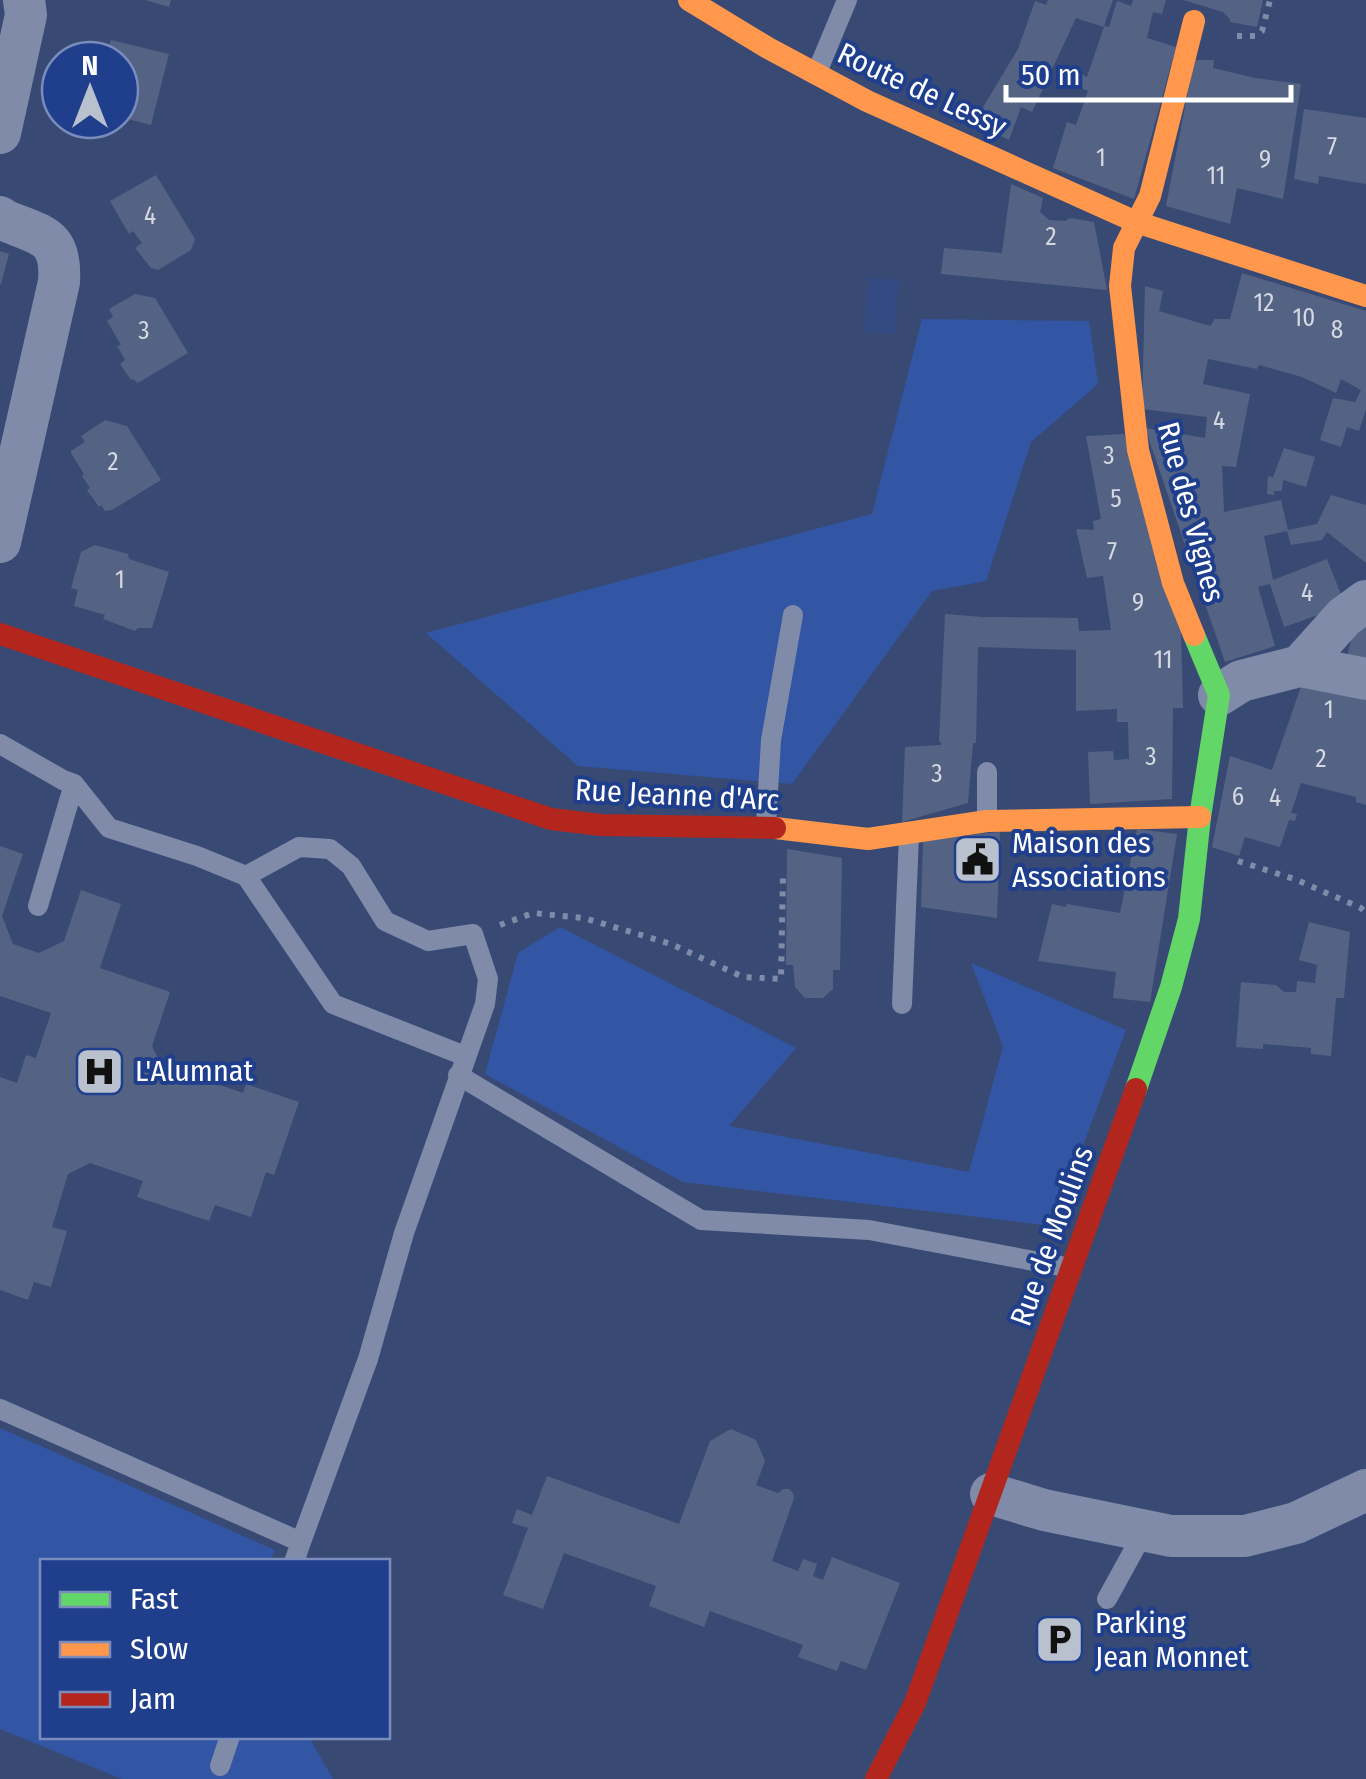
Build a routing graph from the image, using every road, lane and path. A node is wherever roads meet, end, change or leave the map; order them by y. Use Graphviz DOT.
graph roads {
  1 [pos="24,0"];
  2 [pos="689,0"];
  3 [pos="847,0"];
  4 [pos="1194,21"];
  5 [pos="816,74"];
  6 [pos="0,133"];
  7 [pos="0,216"];
  8 [pos="1136,222"];
  9 [pos="1366,296"];
  10 [pos="0,542"];
  11 [pos="1366,601"];
  12 [pos="793,615"];
  13 [pos="0,634"];
  14 [pos="1300,666"];
  15 [pos="1366,680"];
  16 [pos="1219,695"];
  17 [pos="0,744"];
  18 [pos="987,772"];
  19 [pos="74,784"];
  20 [pos="1200,817"];
  21 [pos="987,821"];
  22 [pos="775,828"];
  23 [pos="909,834"];
  24 [pos="1198,852"];
  25 [pos="246,876"];
  26 [pos="38,906"];
  27 [pos="1366,913"];
  28 [pos="472,934"];
  29 [pos="902,1004"];
  30 [pos="462,1065"];
  31 [pos="1073,1268"];
  32 [pos="0,1409"];
  33 [pos="1366,1490"];
  34 [pos="992,1494"];
  35 [pos="1141,1531"];
  36 [pos="298,1552"];
  37 [pos="1106,1598"];
  38 [pos="229,1739"];
  39 [pos="220,1766"];
  40 [pos="876,1779"];
  1 -- 6 [label="street"];
  2 -- 5 [label="street, Route de Lessy"];
  3 -- 5 [label="lane"];
  4 -- 8 [label="street, Rue des Vignes"];
  5 -- 8 [label="street, Route de Lessy"];
  7 -- 10 [label="street"];
  8 -- 9 [label="street, Route de Lessy"];
  8 -- 16 [label="street, Rue des Vignes"];
  11 -- 14 [label="street"];
  12 -- 22 [label="lane"];
  13 -- 22 [label="street, Rue Jeanne d'Arc"];
  14 -- 15 [label="street"];
  14 -- 16 [label="street"];
  16 -- 20 [label="street, Rue de Moulins"];
  17 -- 19 [label="lane"];
  18 -- 21 [label="lane"];
  19 -- 25 [label="lane"];
  19 -- 26 [label="lane"];
  20 -- 21 [label="street, Rue Jeanne d'Arc"];
  20 -- 24 [label="street, Rue de Moulins"];
  21 -- 23 [label="street, Rue Jeanne d'Arc"];
  22 -- 23 [label="street, Rue Jeanne d'Arc"];
  22 -- 28 [label="path"];
  23 -- 29 [label="lane"];
  24 -- 27 [label="path"];
  24 -- 31 [label="street, Rue de Moulins"];
  25 -- 28 [label="lane"];
  25 -- 30 [label="lane"];
  28 -- 30 [label="lane"];
  30 -- 31 [label="lane"];
  30 -- 36 [label="lane"];
  31 -- 34 [label="street, Rue de Moulins"];
  32 -- 36 [label="lane"];
  33 -- 35 [label="street"];
  34 -- 35 [label="street"];
  34 -- 40 [label="street, Rue de Moulins"];
  35 -- 37 [label="lane"];
  38 -- 39 [label="lane"];
}
